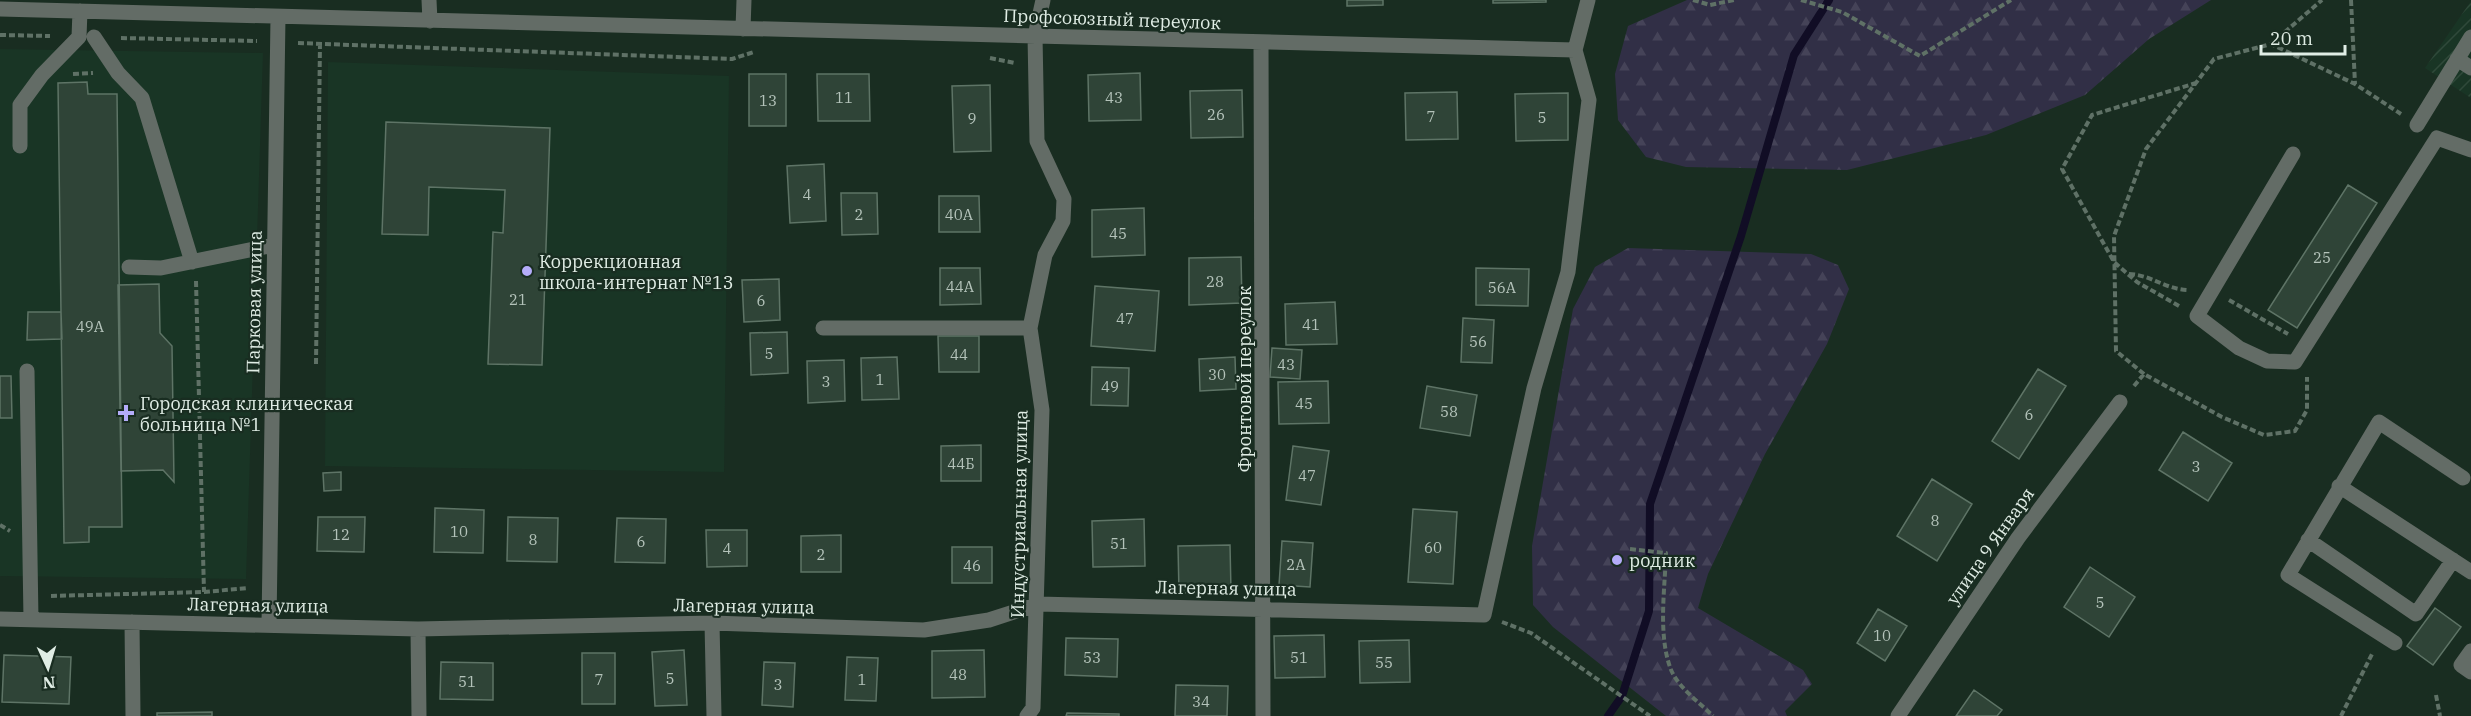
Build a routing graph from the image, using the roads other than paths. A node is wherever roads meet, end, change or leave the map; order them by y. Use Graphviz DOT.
graph roads {
  1 [pos="429,0"];
  2 [pos="744,0"];
  3 [pos="1043,0"];
  4 [pos="1588,0"];
  5 [pos="141,6"];
  6 [pos="0,9"];
  7 [pos="80,11"];
  8 [pos="278,17"];
  9 [pos="430,21"];
  10 [pos="743,29"];
  11 [pos="1035,36"];
  12 [pos="87,37"];
  13 [pos="2471,37"];
  14 [pos="1261,42"];
  15 [pos="1575,50"];
  16 [pos="2457,59"];
  17 [pos="2471,68"];
  18 [pos="2417,124"];
  19 [pos="20,146"];
  20 [pos="2471,150"];
  21 [pos="2293,154"];
  22 [pos="274,245"];
  23 [pos="192,262"];
  24 [pos="129,267"];
  25 [pos="824,328"];
  26 [pos="1030,328"];
  27 [pos="27,371"];
  28 [pos="2120,402"];
  29 [pos="2463,478"];
  30 [pos="2339,486"];
  31 [pos="2308,540"];
  32 [pos="2453,560"];
  33 [pos="2471,572"];
  34 [pos="1038,604"];
  35 [pos="1265,608"];
  36 [pos="0,619"];
  37 [pos="31,620"];
  38 [pos="132,622"];
  39 [pos="712,623"];
  40 [pos="269,624"];
  41 [pos="418,629"];
  42 [pos="2395,643"];
  43 [pos="2471,651"];
  44 [pos="2471,672"];
  45 [pos="133,716"];
  46 [pos="418,716"];
  47 [pos="714,716"];
  48 [pos="1028,716"];
  49 [pos="1263,716"];
  50 [pos="1898,716"];
  1 -- 9 [label="street"];
  2 -- 10 [label="street"];
  3 -- 11 [label="street, Индустриальная улица"];
  4 -- 15 [label="street"];
  5 -- 7 [label="street, Профсоюзный переулок"];
  5 -- 8 [label="street, Профсоюзный переулок"];
  6 -- 7 [label="street, Профсоюзный переулок"];
  7 -- 12 [label="street"];
  8 -- 9 [label="street, Профсоюзный переулок"];
  8 -- 22 [label="street, Парковая улица"];
  9 -- 10 [label="street, Профсоюзный переулок"];
  10 -- 11 [label="street, Профсоюзный переулок"];
  11 -- 14 [label="street, Профсоюзный переулок"];
  11 -- 26 [label="street, Индустриальная улица"];
  12 -- 19 [label="street"];
  12 -- 23 [label="street"];
  13 -- 16 [label="street"];
  14 -- 15 [label="street, Профсоюзный переулок"];
  14 -- 35 [label="street, Фронтовой переулок"];
  15 -- 35 [label="street, Лагерная улица"];
  16 -- 17 [label="street"];
  16 -- 18 [label="street"];
  20 -- 21 [label="street"];
  22 -- 23 [label="street"];
  22 -- 40 [label="street, Парковая улица"];
  23 -- 24 [label="street"];
  25 -- 26 [label="street"];
  26 -- 34 [label="street, Индустриальная улица"];
  27 -- 37 [label="street"];
  28 -- 50 [label="street, улица 9 Января"];
  29 -- 30 [label="street"];
  30 -- 31 [label="street"];
  30 -- 32 [label="street"];
  31 -- 32 [label="street"];
  31 -- 42 [label="street"];
  32 -- 33 [label="street"];
  34 -- 35 [label="street, Лагерная улица"];
  34 -- 39 [label="street, Лагерная улица"];
  34 -- 48 [label="street, Индустриальная улица"];
  35 -- 49 [label="street, Фронтовой переулок"];
  36 -- 37 [label="street, Лагерная улица"];
  37 -- 38 [label="street, Лагерная улица"];
  38 -- 40 [label="street, Лагерная улица"];
  38 -- 45 [label="street"];
  39 -- 41 [label="street, Лагерная улица"];
  39 -- 47 [label="street"];
  40 -- 41 [label="street, Лагерная улица"];
  41 -- 46 [label="street"];
  43 -- 44 [label="street"];
}
